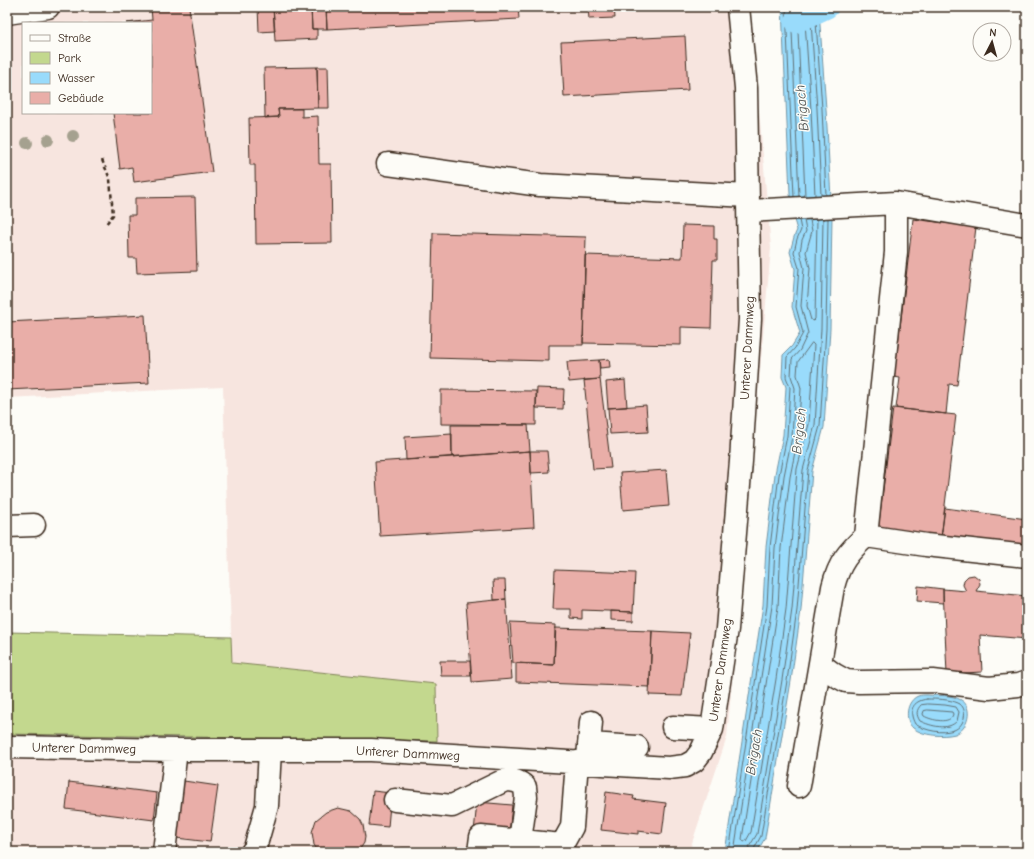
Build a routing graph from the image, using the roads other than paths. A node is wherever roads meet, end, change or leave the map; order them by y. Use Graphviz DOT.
graph roads {
  1 [pos="48,7"];
  2 [pos="738,7"];
  3 [pos="7,12"];
  4 [pos="388,164"];
  5 [pos="896,204"];
  6 [pos="755,206"];
  7 [pos="1027,225"];
  8 [pos="34,525"];
  9 [pos="7,526"];
  10 [pos="866,536"];
  11 [pos="1027,556"];
  12 [pos="820,664"];
  13 [pos="1027,682"];
  14 [pos="591,722"];
  15 [pos="673,727"];
  16 [pos="712,729"];
  17 [pos="7,747"];
  18 [pos="637,748"];
  19 [pos="176,750"];
  20 [pos="270,750"];
  21 [pos="585,757"];
  22 [pos="799,786"];
  23 [pos="395,800"];
  24 [pos="520,841"];
  25 [pos="558,848"];
  26 [pos="164,852"];
  27 [pos="252,852"];
  28 [pos="479,852"];
  1 -- 3 [label="street"];
  2 -- 6 [label="street, Unterer Dammweg"];
  4 -- 6 [label="street"];
  5 -- 6 [label="street"];
  5 -- 7 [label="street"];
  5 -- 10 [label="street"];
  6 -- 16 [label="street, Unterer Dammweg"];
  8 -- 9 [label="street"];
  10 -- 11 [label="street"];
  10 -- 12 [label="street"];
  12 -- 13 [label="street"];
  12 -- 22 [label="street"];
  14 -- 21 [label="street"];
  15 -- 16 [label="street"];
  16 -- 21 [label="street, Unterer Dammweg"];
  17 -- 19 [label="street, Unterer Dammweg"];
  18 -- 21 [label="street"];
  19 -- 20 [label="street, Unterer Dammweg"];
  19 -- 26 [label="street"];
  20 -- 21 [label="street, Unterer Dammweg"];
  20 -- 27 [label="street"];
  21 -- 25 [label="street"];
  23 -- 24 [label="street"];
  24 -- 25 [label="street"];
  24 -- 28 [label="street"];
}
